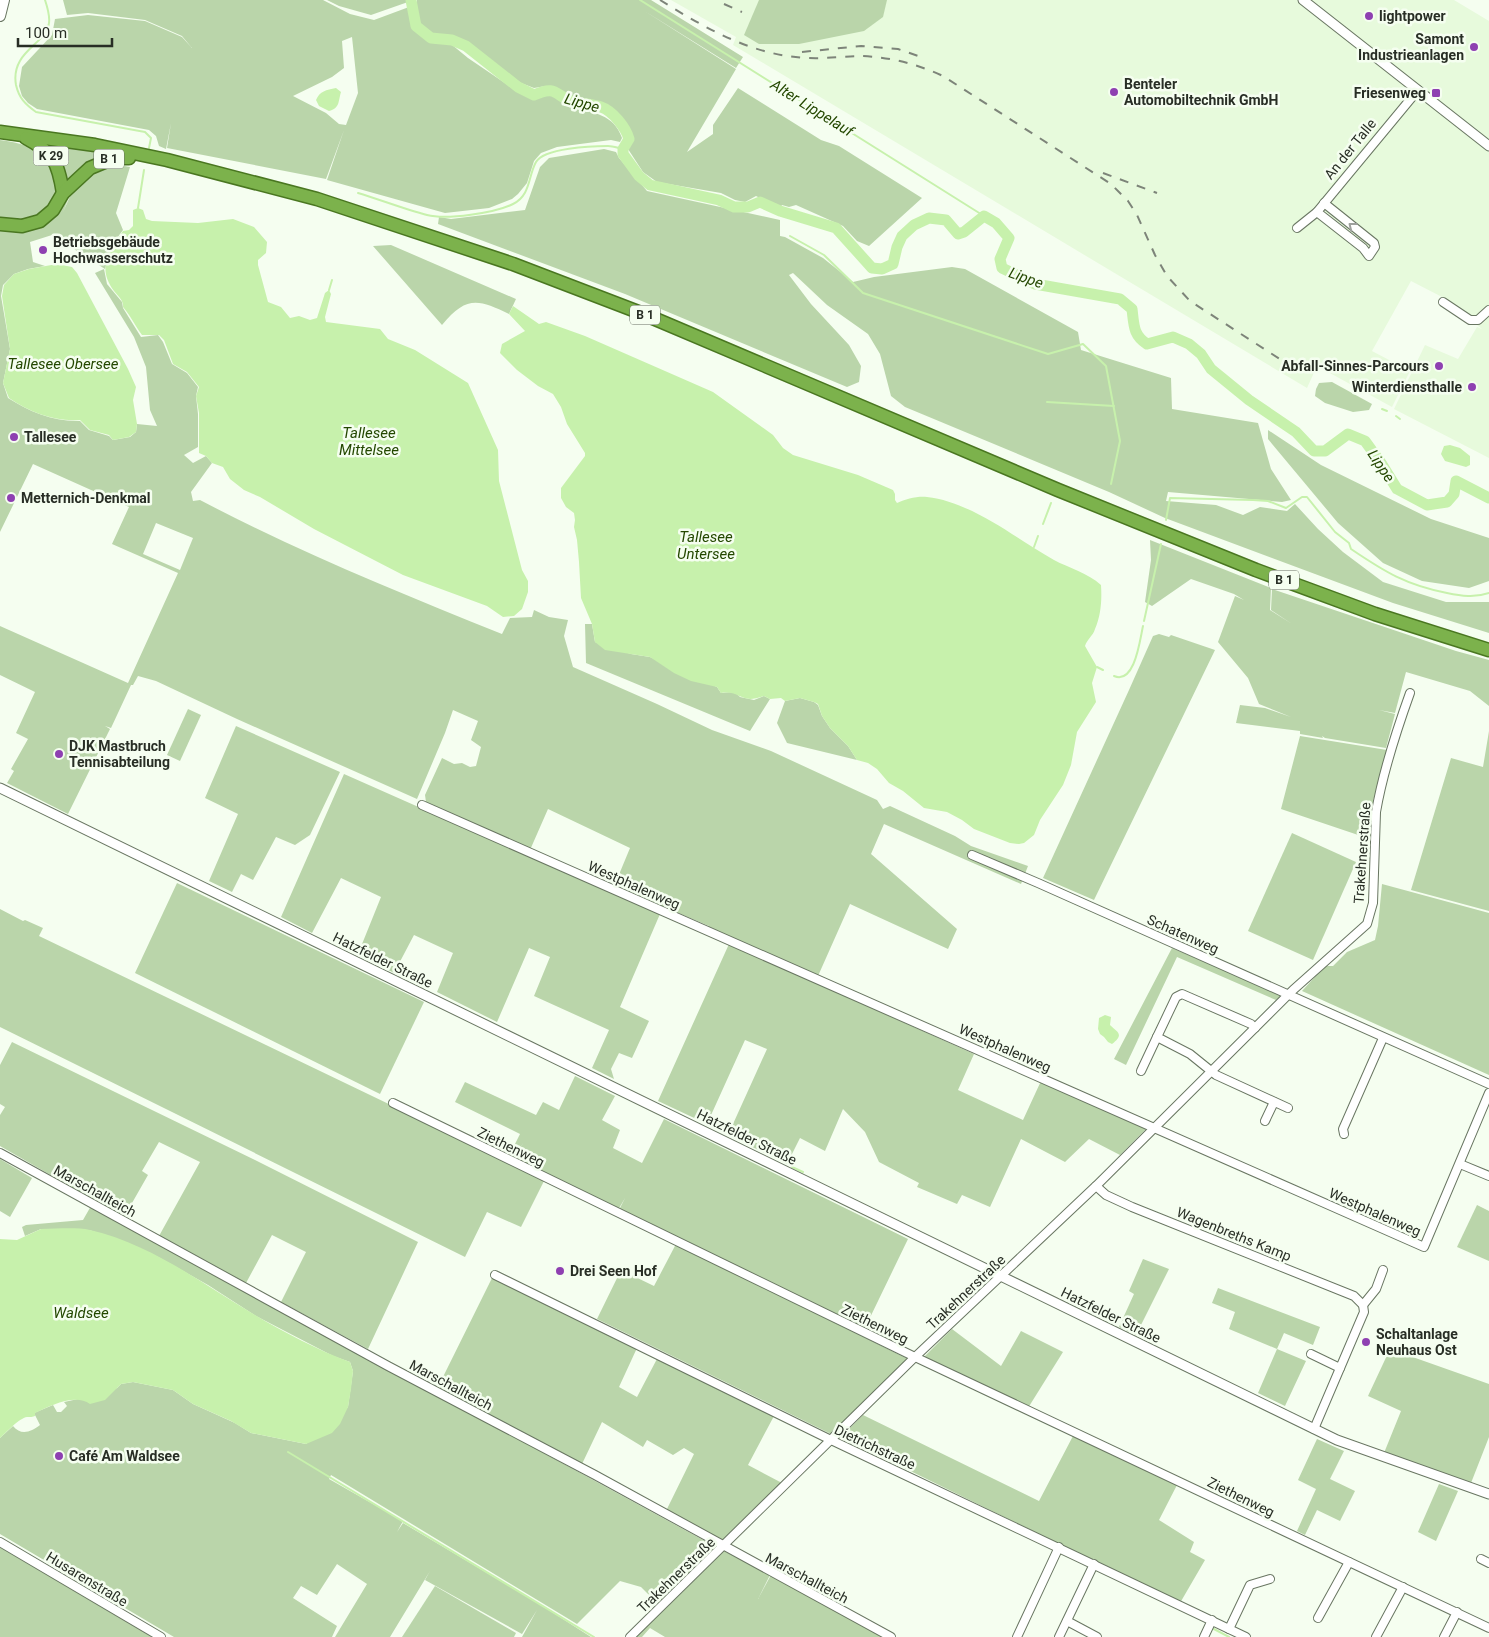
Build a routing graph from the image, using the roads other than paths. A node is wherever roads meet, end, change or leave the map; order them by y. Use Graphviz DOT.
graph roads {
  1 [pos="4,0"];
  2 [pos="1303,0"];
  3 [pos="0,16"];
  4 [pos="1418,90"];
  5 [pos="0,132"];
  6 [pos="19,134"];
  7 [pos="1489,146"];
  8 [pos="167,160"];
  9 [pos="63,193"];
  10 [pos="1324,203"];
  11 [pos="1317,212"];
  12 [pos="0,224"];
  13 [pos="1297,228"];
  14 [pos="1443,302"];
  15 [pos="1489,310"];
  16 [pos="1489,650"];
  17 [pos="1410,693"];
  18 [pos="0,788"];
  19 [pos="422,805"];
  20 [pos="972,855"];
  21 [pos="1288,996"];
  22 [pos="1255,1028"];
  23 [pos="1157,1037"];
  24 [pos="1383,1038"];
  25 [pos="1141,1071"];
  26 [pos="1212,1071"];
  27 [pos="1489,1084"];
  28 [pos="1489,1092"];
  29 [pos="1274,1102"];
  30 [pos="393,1103"];
  31 [pos="1288,1108"];
  32 [pos="1265,1121"];
  33 [pos="1154,1128"];
  34 [pos="1344,1134"];
  35 [pos="0,1153"];
  36 [pos="1460,1164"];
  37 [pos="1489,1176"];
  38 [pos="1096,1186"];
  39 [pos="1383,1270"];
  40 [pos="494,1275"];
  41 [pos="1000,1277"];
  42 [pos="1363,1304"];
  43 [pos="1311,1354"];
  44 [pos="915,1357"];
  45 [pos="1340,1368"];
  46 [pos="1314,1429"];
  47 [pos="831,1440"];
  48 [pos="1489,1494"];
  49 [pos="0,1542"];
  50 [pos="723,1546"];
  51 [pos="1059,1547"];
  52 [pos="1481,1559"];
  53 [pos="1349,1562"];
  54 [pos="1489,1563"];
  55 [pos="1094,1564"];
  56 [pos="1270,1579"];
  57 [pos="1403,1588"];
  58 [pos="1457,1612"];
  59 [pos="1318,1618"];
  60 [pos="1212,1620"];
  61 [pos="1067,1621"];
  62 [pos="1489,1628"];
  63 [pos="1230,1629"];
  64 [pos="161,1637"];
  65 [pos="630,1637"];
  66 [pos="891,1637"];
  67 [pos="1017,1637"];
  68 [pos="1059,1637"];
  69 [pos="1097,1637"];
  70 [pos="1204,1637"];
  71 [pos="1246,1637"];
  72 [pos="1376,1637"];
  73 [pos="1444,1637"];
  1 -- 3 [label="main road"];
  2 -- 4 [label="street"];
  4 -- 7 [label="street"];
  4 -- 10 [label="street, An der Talle"];
  5 -- 6 [label="highway, B 1"];
  6 -- 8 [label="highway, B 1"];
  6 -- 9 [label="highway, K 29"];
  8 -- 9 [label="highway, B 1"];
  8 -- 16 [label="highway, B 1"];
  9 -- 12 [label="highway, B 1"];
  10 -- 11 [label="street, An der Talle"];
  11 -- 10 [label="street, one-way"];
  11 -- 13 [label="street, An der Talle"];
  14 -- 15 [label="street"];
  17 -- 21 [label="street, Trakehnerstraße"];
  18 -- 41 [label="street, Hatzfelder Straße"];
  19 -- 33 [label="street, Westphalenweg"];
  20 -- 21 [label="street, Schatenweg"];
  21 -- 22 [label="street, Trakehnerstraße"];
  21 -- 24 [label="street, Schatenweg"];
  22 -- 23 [label="street"];
  22 -- 26 [label="street, Trakehnerstraße"];
  23 -- 25 [label="street"];
  23 -- 26 [label="street"];
  24 -- 27 [label="street, Schatenweg"];
  24 -- 34 [label="street"];
  26 -- 29 [label="street"];
  26 -- 33 [label="street, Trakehnerstraße"];
  28 -- 36 [label="street, Westphalenweg"];
  29 -- 31 [label="street"];
  29 -- 32 [label="street"];
  30 -- 44 [label="street, Ziethenweg"];
  33 -- 36 [label="street, Westphalenweg"];
  33 -- 38 [label="street, Trakehnerstraße"];
  35 -- 50 [label="street, Marschallteich"];
  36 -- 37 [label="street"];
  38 -- 41 [label="street, Trakehnerstraße"];
  38 -- 42 [label="street, Wagenbreths Kamp"];
  39 -- 42 [label="street"];
  40 -- 47 [label="street, Dietrichstraße"];
  41 -- 44 [label="street, Trakehnerstraße"];
  41 -- 46 [label="street, Hatzfelder Straße"];
  42 -- 45 [label="street"];
  43 -- 45 [label="street"];
  44 -- 47 [label="street, Trakehnerstraße"];
  44 -- 53 [label="street, Ziethenweg"];
  45 -- 46 [label="street"];
  46 -- 48 [label="street, Hatzfelder Straße"];
  47 -- 50 [label="street, Trakehnerstraße"];
  47 -- 51 [label="street, Dietrichstraße"];
  49 -- 64 [label="street, Husarenstraße"];
  50 -- 65 [label="street, Trakehnerstraße"];
  50 -- 66 [label="street, Marschallteich"];
  51 -- 55 [label="street, Dietrichstraße"];
  51 -- 67 [label="street"];
  52 -- 54 [label="street"];
  53 -- 57 [label="street, Ziethenweg"];
  53 -- 59 [label="street"];
  55 -- 60 [label="street, Dietrichstraße"];
  55 -- 61 [label="street"];
  56 -- 63 [label="street"];
  57 -- 58 [label="street, Ziethenweg"];
  57 -- 72 [label="street"];
  58 -- 62 [label="street, Ziethenweg"];
  58 -- 73 [label="street"];
  60 -- 63 [label="street, Dietrichstraße"];
  60 -- 70 [label="street"];
  61 -- 68 [label="street"];
  61 -- 69 [label="street"];
  63 -- 71 [label="street, Dietrichstraße"];
}
